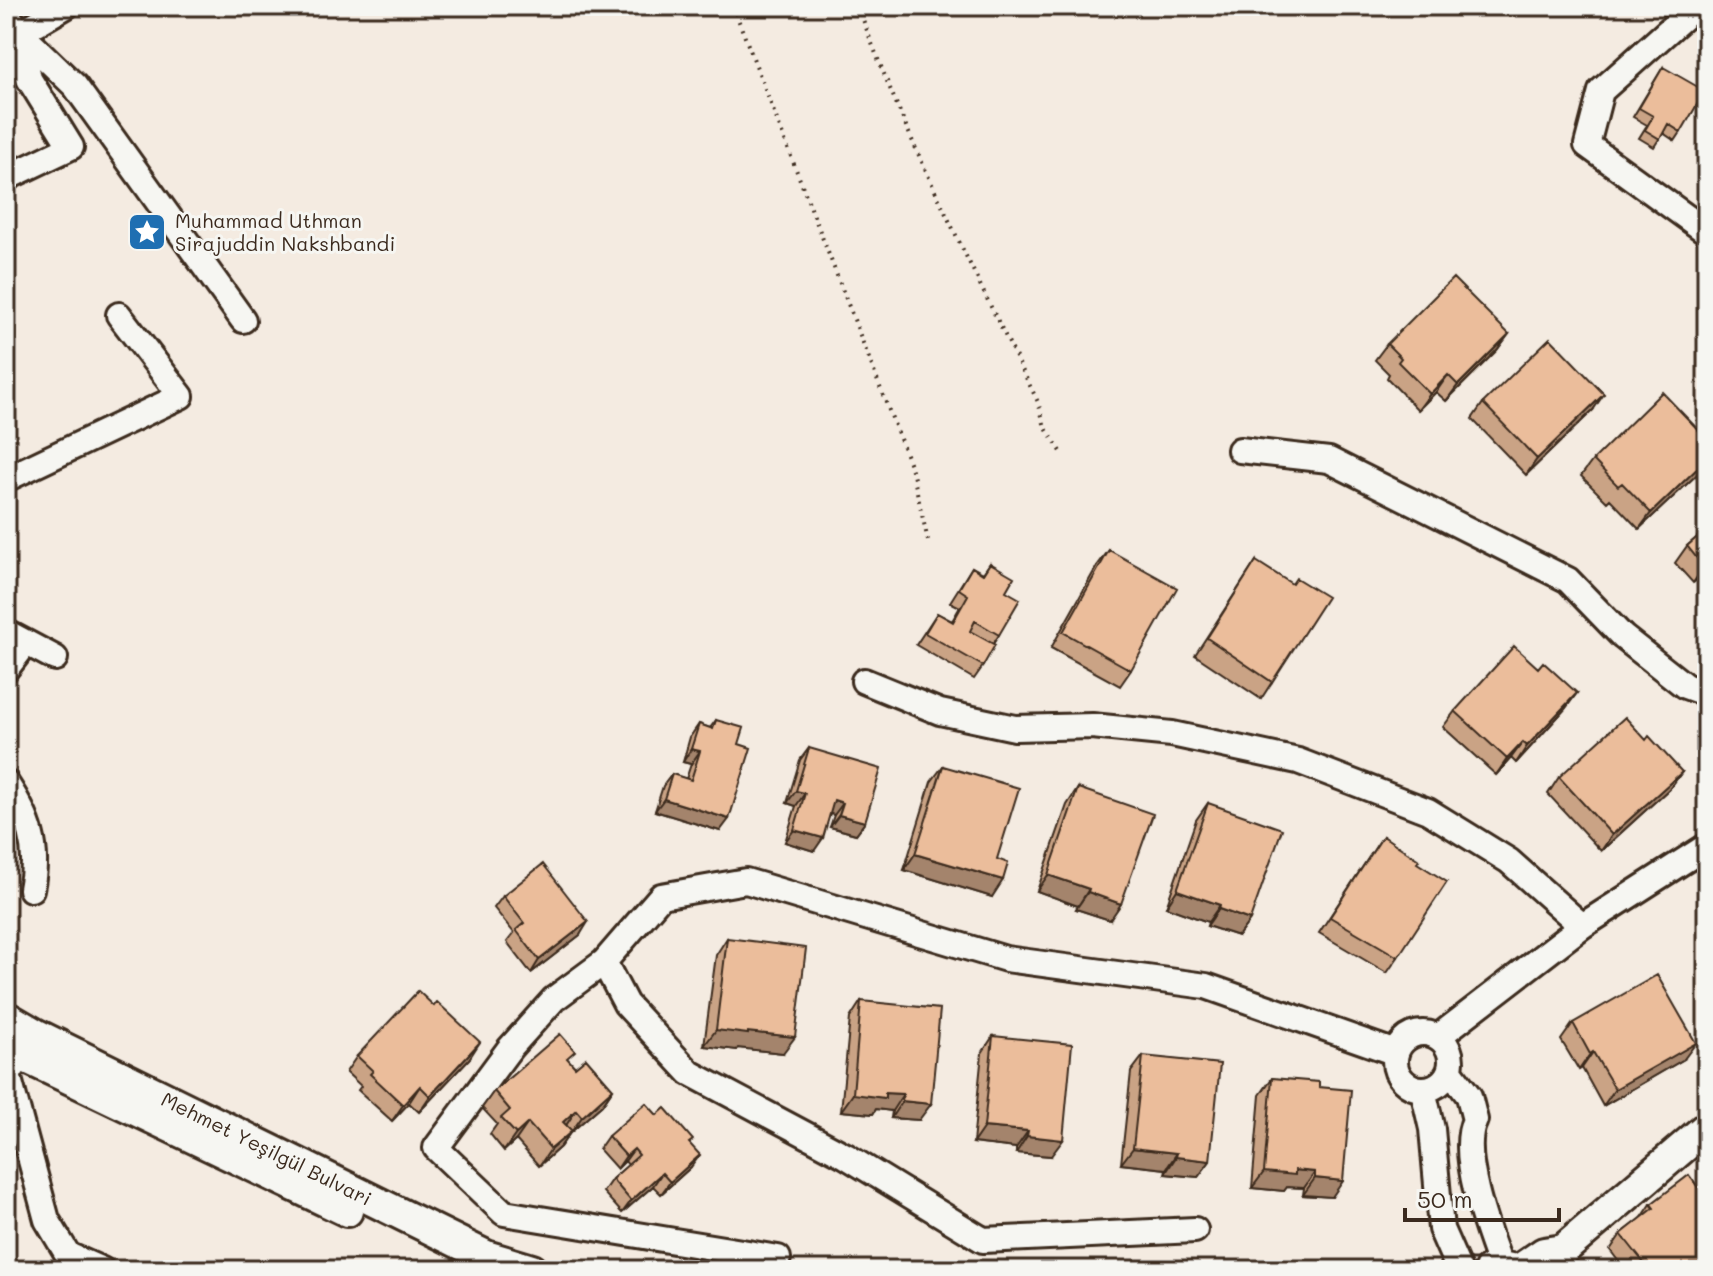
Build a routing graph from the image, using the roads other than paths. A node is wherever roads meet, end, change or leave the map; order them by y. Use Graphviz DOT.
graph roads {
  1 [pos="66,6"];
  2 [pos="1696,6"];
  3 [pos="13,23"];
  4 [pos="6,178"];
  5 [pos="1707,232"];
  6 [pos="119,315"];
  7 [pos="243,320"];
  8 [pos="1240,450"];
  9 [pos="6,479"];
  10 [pos="16,638"];
  11 [pos="55,658"];
  12 [pos="6,669"];
  13 [pos="864,681"];
  14 [pos="1707,694"];
  15 [pos="6,783"];
  16 [pos="1707,846"];
  17 [pos="31,889"];
  18 [pos="1582,926"];
  19 [pos="604,962"];
  20 [pos="6,1017"];
  21 [pos="1438,1037"];
  22 [pos="21,1046"];
  23 [pos="1396,1053"];
  24 [pos="1450,1071"];
  25 [pos="1423,1090"];
  26 [pos="1707,1127"];
  27 [pos="1195,1230"];
  28 [pos="778,1258"];
  29 [pos="1559,1260"];
  30 [pos="70,1262"];
  31 [pos="1506,1269"];
  32 [pos="102,1270"];
  33 [pos="470,1270"];
  34 [pos="532,1270"];
  35 [pos="1459,1270"];
  1 -- 3 [label="street"];
  2 -- 5 [label="street"];
  3 -- 4 [label="street"];
  3 -- 7 [label="street"];
  6 -- 9 [label="street"];
  8 -- 14 [label="street"];
  10 -- 11 [label="street"];
  10 -- 12 [label="street"];
  13 -- 18 [label="street"];
  15 -- 17 [label="street"];
  16 -- 18 [label="street"];
  18 -- 21 [label="street"];
  19 -- 23 [label="street"];
  19 -- 27 [label="street"];
  19 -- 28 [label="street"];
  20 -- 22 [label="main road, Mehmet Yeşilgül Bulvari"];
  21 -- 23 [label="street"];
  21 -- 24 [label="street"];
  22 -- 30 [label="street"];
  22 -- 33 [label="main road, Mehmet Yeşilgül Bulvari"];
  22 -- 34 [label="main road, Mehmet Yeşilgül Bulvari"];
  23 -- 25 [label="street"];
  24 -- 25 [label="street"];
  24 -- 31 [label="street"];
  25 -- 35 [label="street"];
  26 -- 29 [label="main road"];
  29 -- 31 [label="main road"];
  30 -- 32 [label="street"];
}
